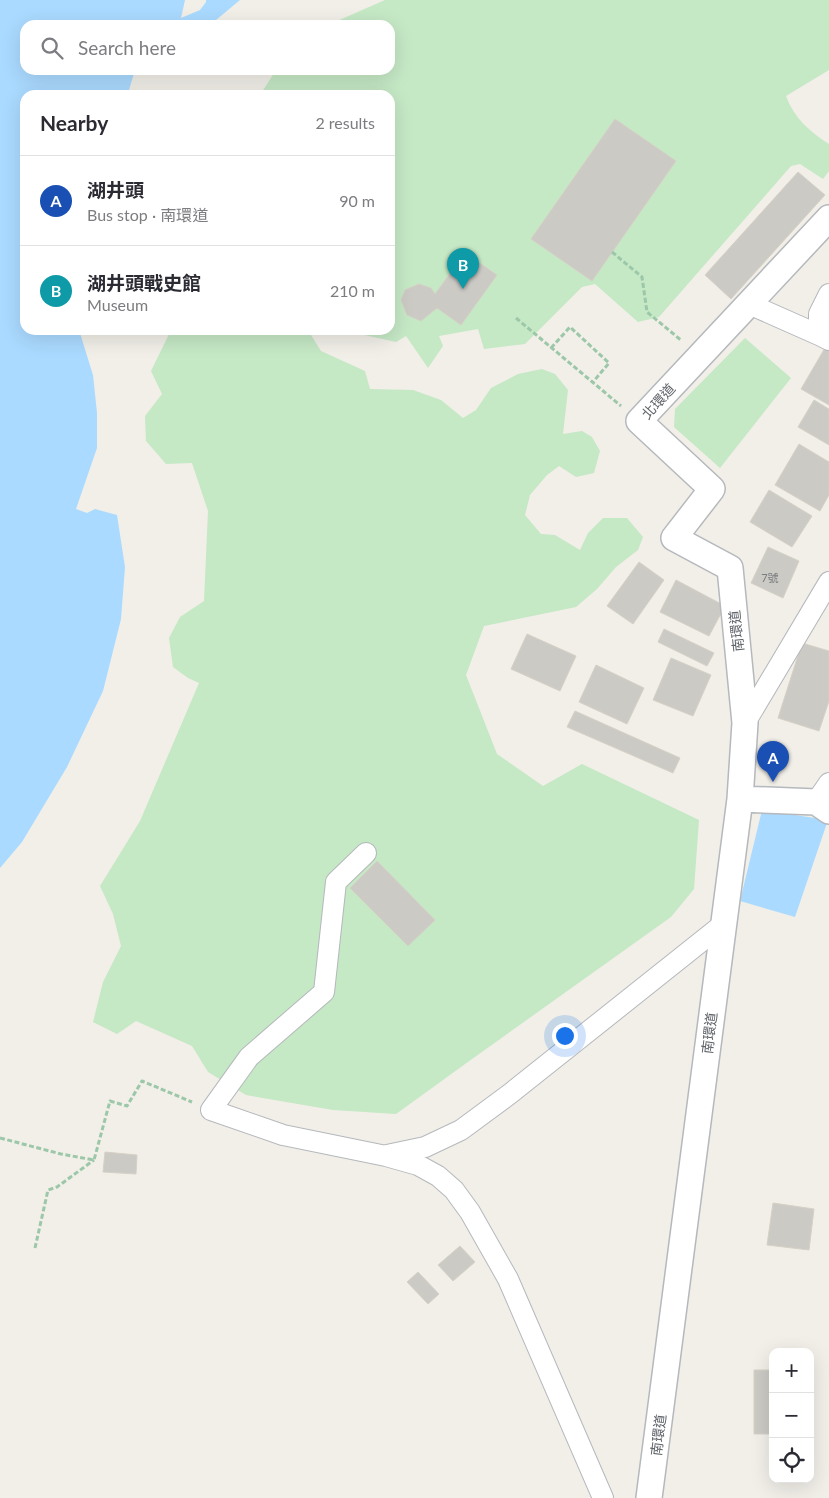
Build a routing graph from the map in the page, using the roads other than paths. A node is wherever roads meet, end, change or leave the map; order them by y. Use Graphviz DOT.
graph roads {
  1 [pos="829,218"];
  2 [pos="829,294"];
  3 [pos="749,304"];
  4 [pos="824,337"];
  5 [pos="730,568"];
  6 [pos="829,582"];
  7 [pos="745,723"];
  8 [pos="740,799"];
  9 [pos="825,799"];
  10 [pos="366,852"];
  11 [pos="722,925"];
  12 [pos="386,1156"];
  13 [pos="603,1498"];
  14 [pos="649,1498"];
  1 -- 3 [label="street, 北環道"];
  2 -- 4 [label="street"];
  3 -- 4 [label="street"];
  3 -- 5 [label="street, 北環道"];
  5 -- 7 [label="street, 南環道"];
  6 -- 7 [label="street"];
  7 -- 8 [label="street, 南環道"];
  8 -- 9 [label="street"];
  8 -- 11 [label="street, 南環道"];
  10 -- 12 [label="street"];
  11 -- 12 [label="street"];
  11 -- 14 [label="street, 南環道"];
  12 -- 13 [label="street"];
}
